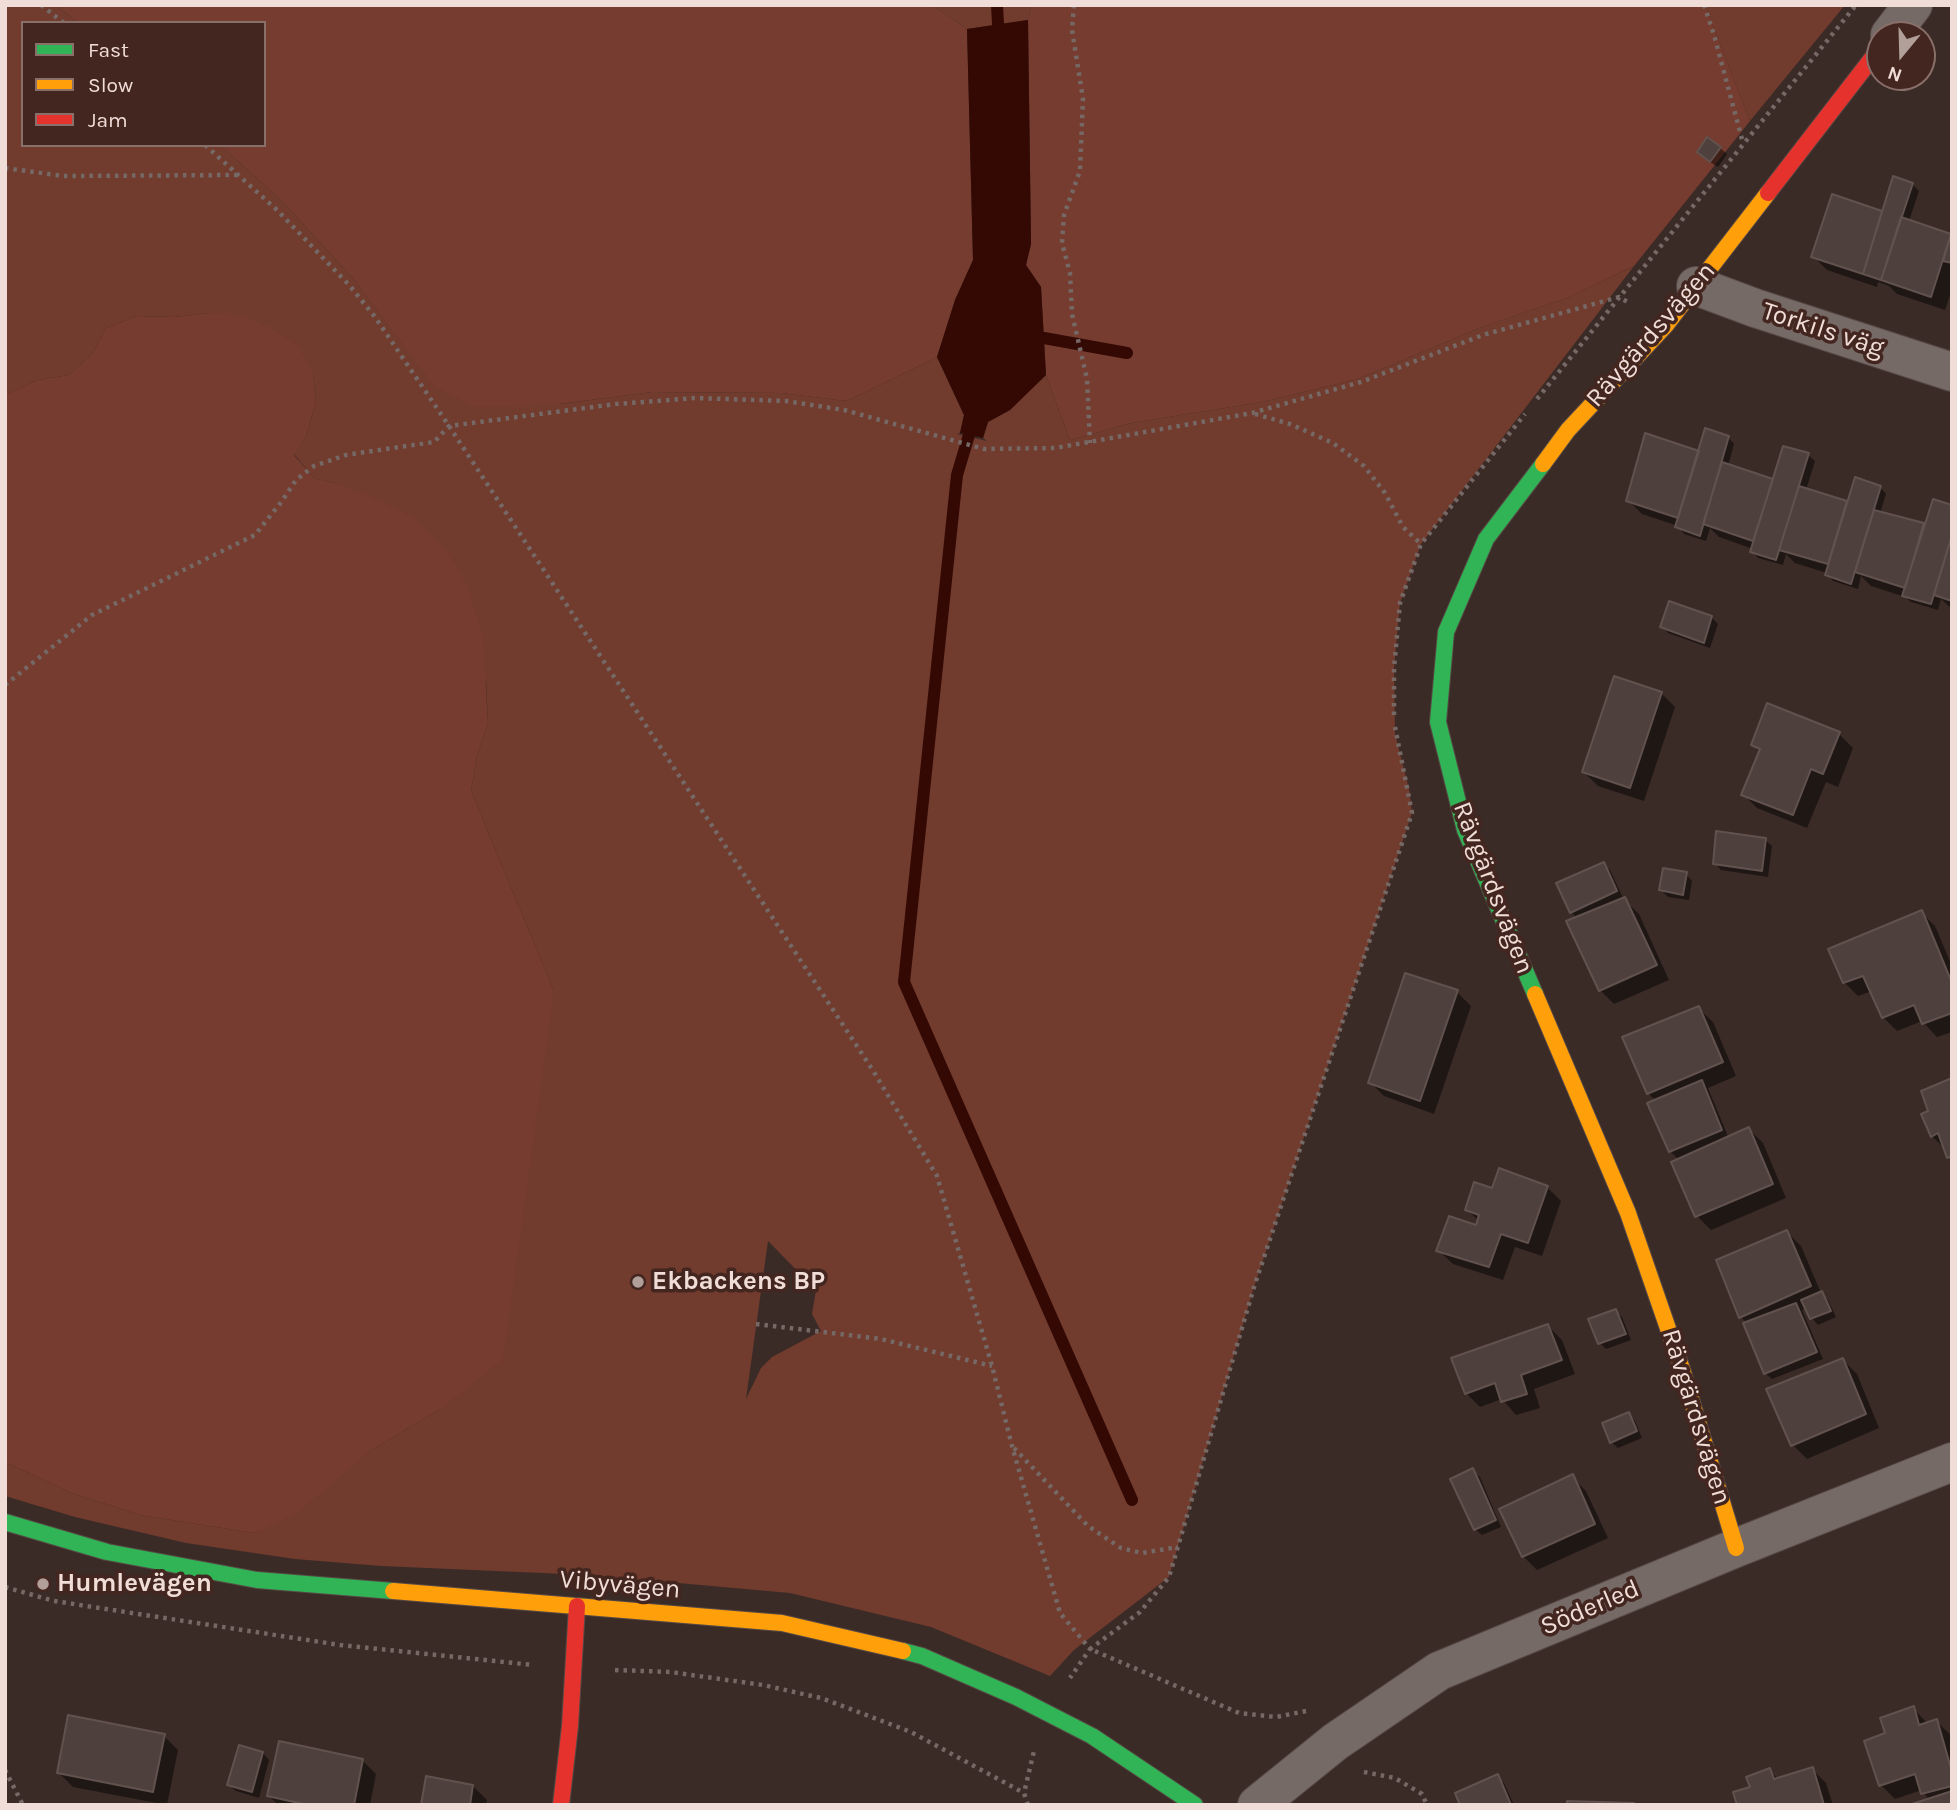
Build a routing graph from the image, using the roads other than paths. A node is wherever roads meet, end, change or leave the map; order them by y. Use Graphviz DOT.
graph roads {
  1 [pos="1913,5"];
  2 [pos="1901,21"];
  3 [pos="1866,66"];
  4 [pos="1696,286"];
  5 [pos="1952,372"];
  6 [pos="1952,1462"];
  7 [pos="5,1522"];
  8 [pos="1736,1548"];
  9 [pos="577,1605"];
  10 [pos="561,1805"];
  11 [pos="1195,1805"];
  12 [pos="1257,1805"];
  1 -- 2 [label="street"];
  3 -- 4 [label="street, Rävgärdsvägen"];
  4 -- 5 [label="street, Torkils väg"];
  4 -- 8 [label="street, Rävgärdsvägen"];
  6 -- 8 [label="street, Söderled"];
  7 -- 9 [label="street, Vibyvägen"];
  8 -- 12 [label="street, Söderled"];
  9 -- 10 [label="street"];
  9 -- 11 [label="street, Vibyvägen"];
}
